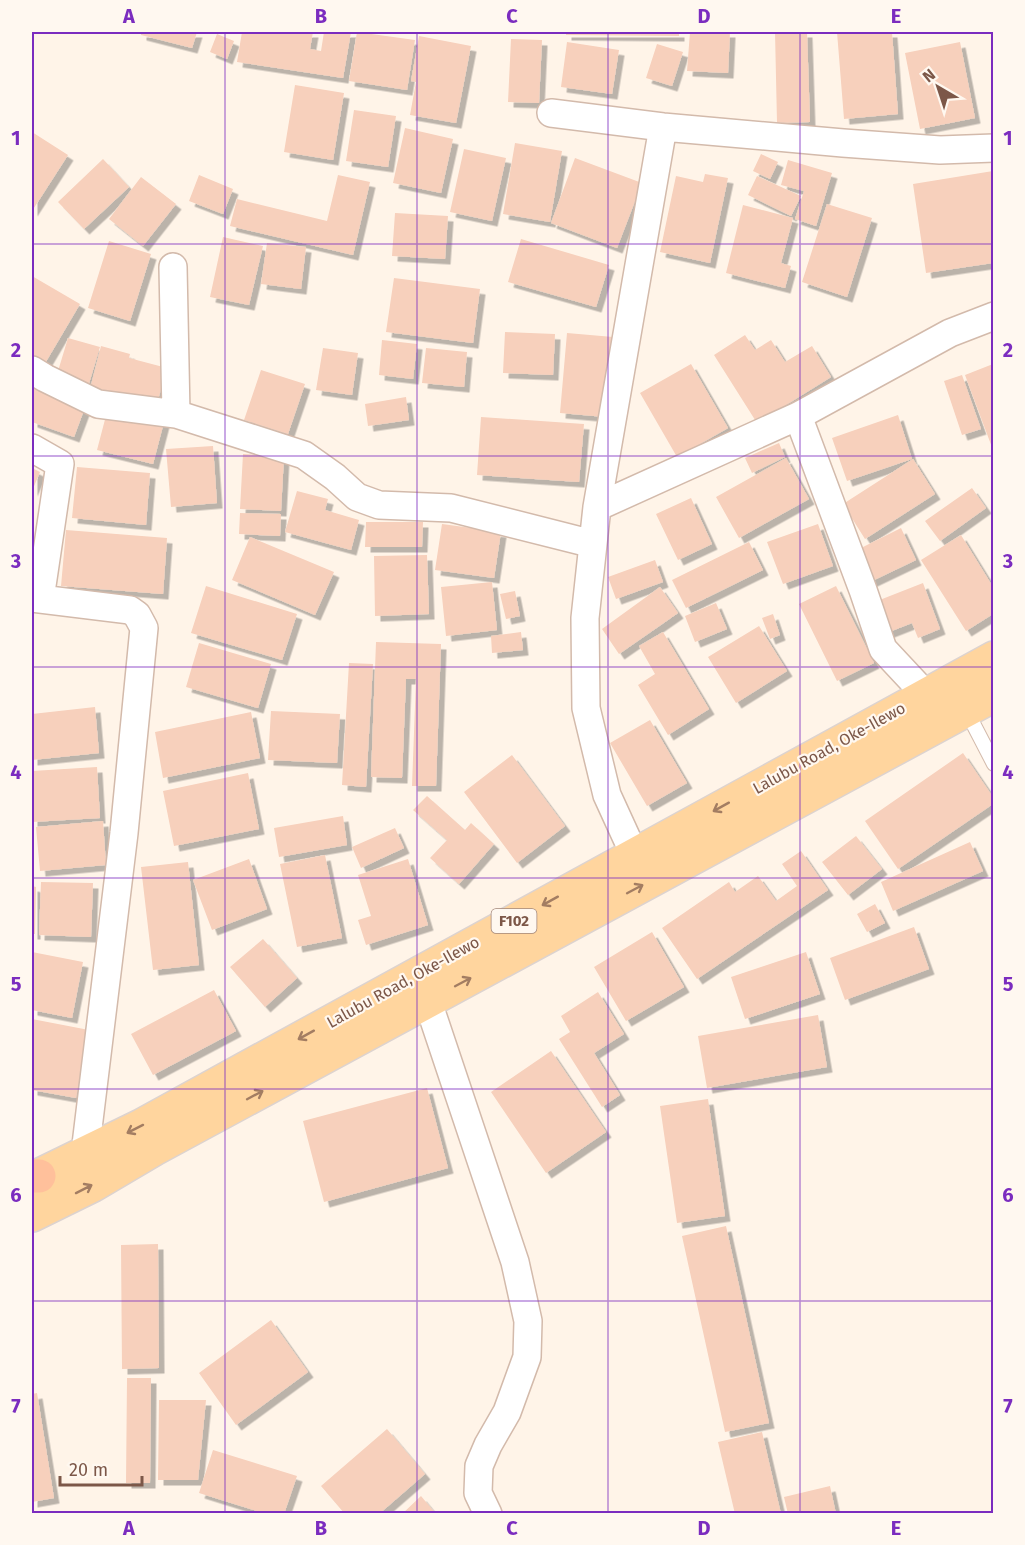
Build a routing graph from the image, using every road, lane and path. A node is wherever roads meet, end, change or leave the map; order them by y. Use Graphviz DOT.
graph roads {
  1 [pos="551,112"];
  2 [pos="663,127"];
  3 [pos="993,148"];
  4 [pos="173,267"];
  5 [pos="993,316"];
  6 [pos="32,370"];
  7 [pos="176,414"];
  8 [pos="798,416"];
  9 [pos="32,448"];
  10 [pos="597,507"];
  11 [pos="593,544"];
  12 [pos="36,599"];
  13 [pos="993,658"];
  14 [pos="926,694"];
  15 [pos="980,702"];
  16 [pos="993,764"];
  17 [pos="634,854"];
  18 [pos="428,1002"];
  19 [pos="85,1154"];
  20 [pos="34,1177"];
  21 [pos="32,1215"];
  22 [pos="488,1514"];
  1 -- 2 [label="street"];
  2 -- 3 [label="street"];
  2 -- 10 [label="street"];
  4 -- 7 [label="street"];
  5 -- 8 [label="street"];
  6 -- 7 [label="street"];
  7 -- 11 [label="street"];
  8 -- 10 [label="street"];
  8 -- 14 [label="street"];
  9 -- 12 [label="street"];
  10 -- 11 [label="street"];
  11 -- 17 [label="street"];
  12 -- 19 [label="street"];
  13 -- 14 [label="main road, Lalubu Road, Oke-Ilewo / F102"];
  14 -- 17 [label="main road, Lalubu Road, Oke-Ilewo / F102, one-way"];
  15 -- 16 [label="lane"];
  18 -- 15 [label="main road, Lalubu Road, Oke-Ilewo / F102, one-way"];
  17 -- 19 [label="main road, Lalubu Road, Oke-Ilewo / F102, one-way"];
  21 -- 18 [label="main road, Lalubu Road, Oke-Ilewo / F102, one-way"];
  18 -- 22 [label="street"];
  19 -- 20 [label="main road, Lalubu Road, Oke-Ilewo / F102"];
}
